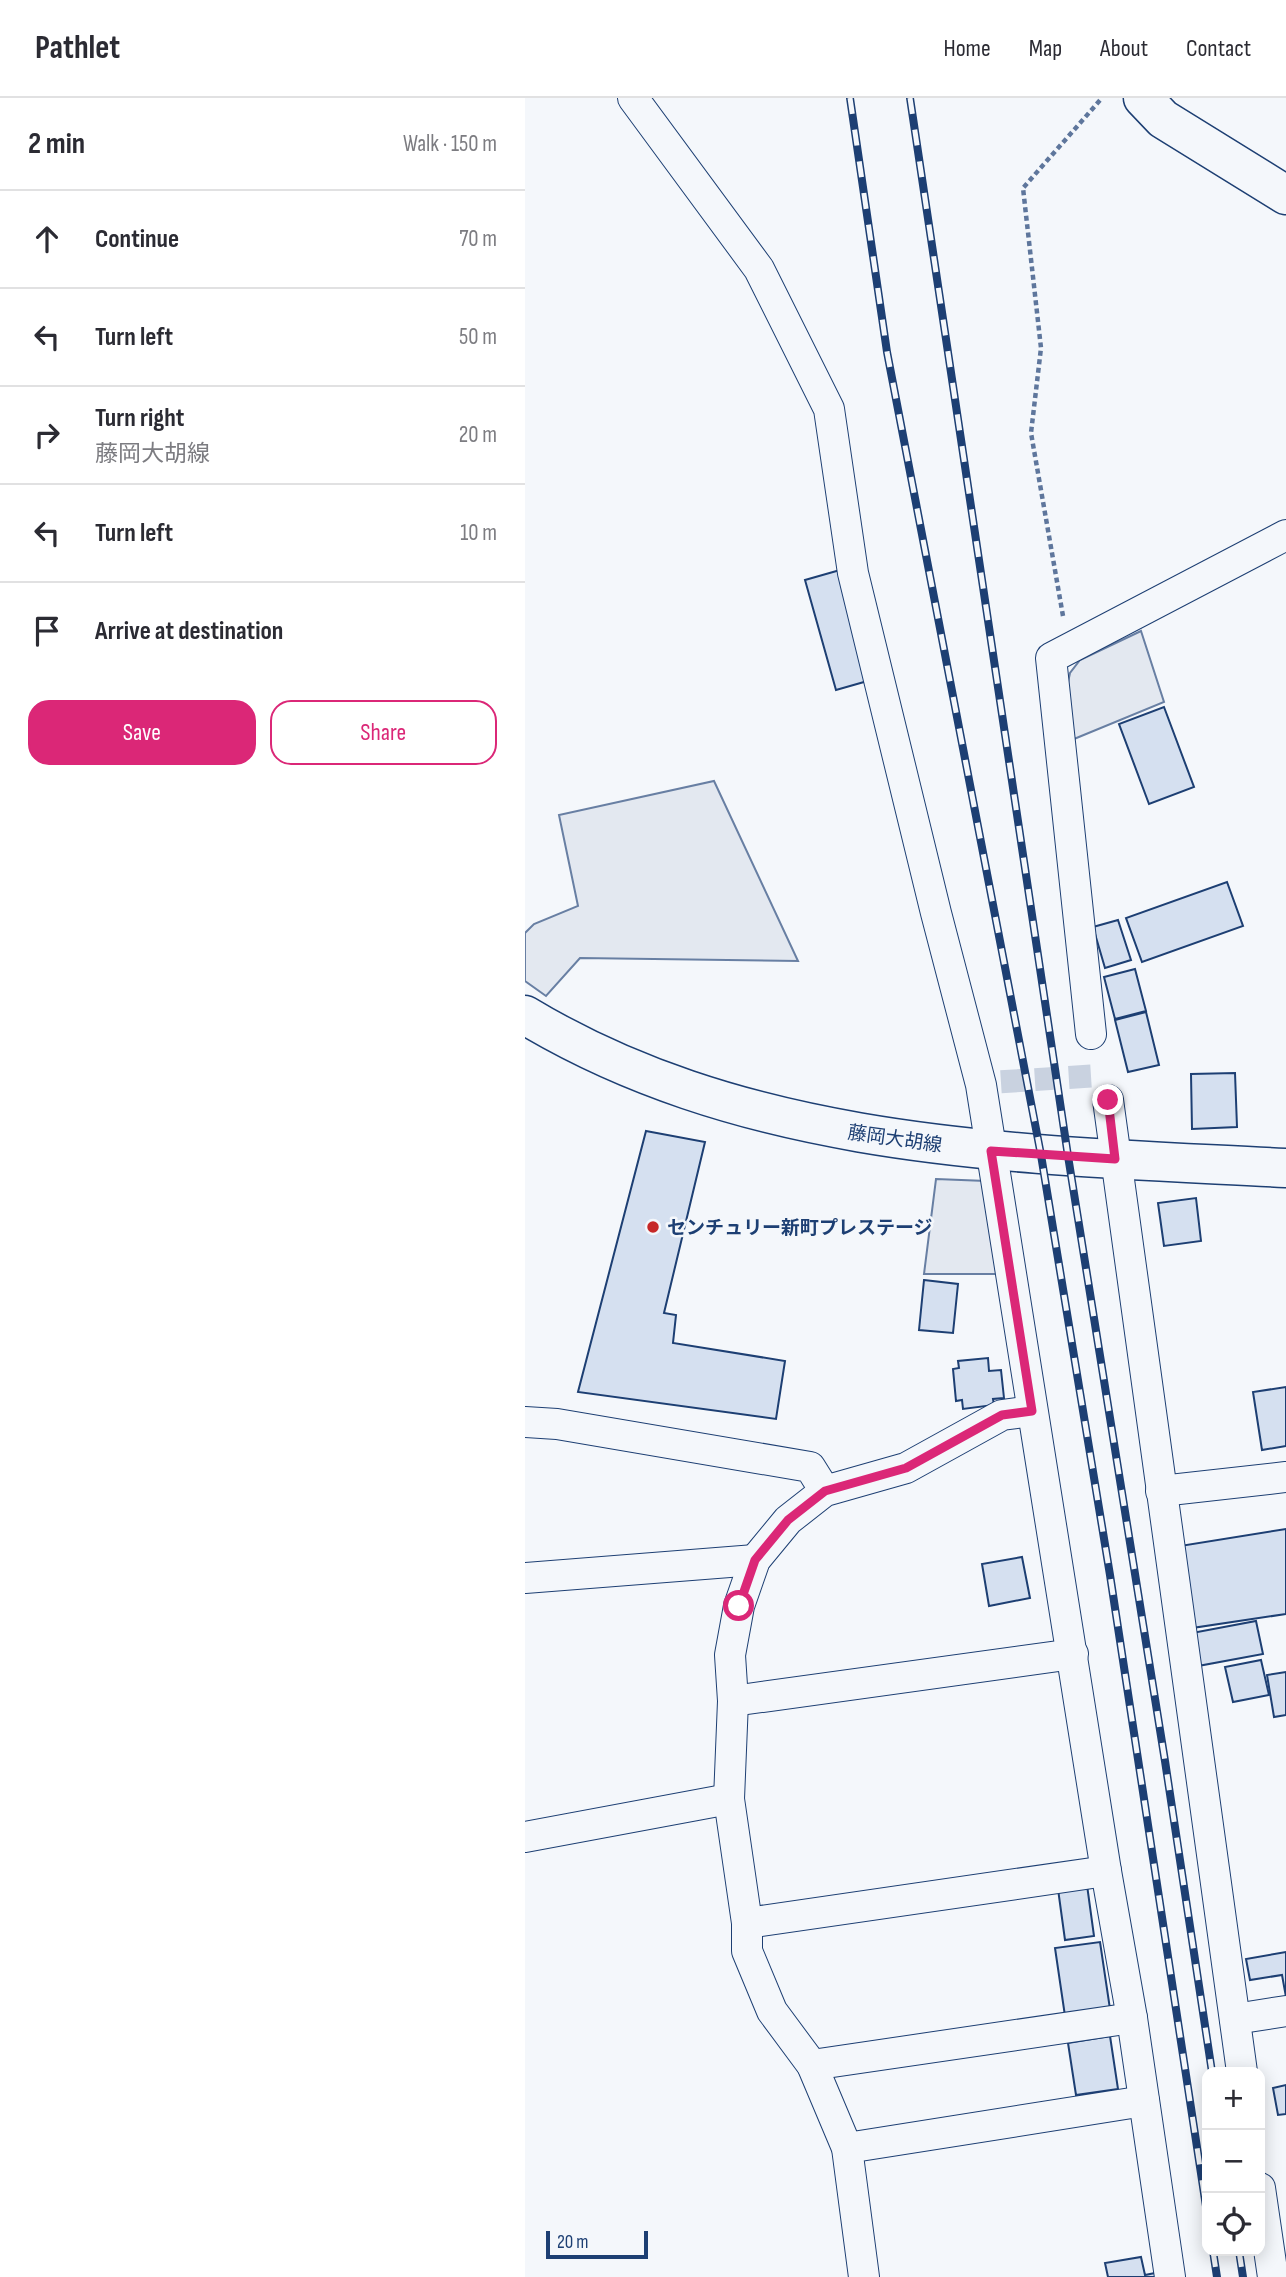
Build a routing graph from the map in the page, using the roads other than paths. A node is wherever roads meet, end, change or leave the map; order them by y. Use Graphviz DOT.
graph roads {
  1 [pos="633,98"];
  2 [pos="1143,98"];
  3 [pos="1286,195"];
  4 [pos="1286,535"];
  5 [pos="525,1015"];
  6 [pos="1091,1034"];
  7 [pos="1108,1100"];
  8 [pos="991,1151"];
  9 [pos="1115,1159"];
  10 [pos="1286,1168"];
  11 [pos="1032,1411"];
  12 [pos="525,1422"];
  13 [pos="1286,1477"];
  14 [pos="825,1491"];
  15 [pos="1161,1491"];
  16 [pos="755,1560"];
  17 [pos="525,1578"];
  18 [pos="1073,1654"];
  19 [pos="733,1701"];
  20 [pos="729,1799"];
  21 [pos="525,1837"];
  22 [pos="1106,1871"];
  23 [pos="747,1923"];
  24 [pos="1286,2011"];
  25 [pos="1132,2018"];
  26 [pos="1234,2019"];
  27 [pos="812,2065"];
  28 [pos="1242,2067"];
  29 [pos="1144,2101"];
  30 [pos="847,2148"];
  31 [pos="1261,2193"];
  32 [pos="864,2277"];
  33 [pos="1170,2277"];
  34 [pos="1273,2277"];
  1 -- 8 [label="street"];
  2 -- 3 [label="main road"];
  4 -- 6 [label="street"];
  5 -- 8 [label="main road, 藤岡大胡線"];
  7 -- 9 [label="street"];
  8 -- 9 [label="main road, 藤岡大胡線"];
  8 -- 11 [label="street"];
  9 -- 10 [label="main road, 藤岡大胡線"];
  9 -- 15 [label="street"];
  11 -- 14 [label="street"];
  11 -- 18 [label="street"];
  12 -- 14 [label="street"];
  13 -- 15 [label="street"];
  14 -- 16 [label="street"];
  15 -- 26 [label="street"];
  16 -- 17 [label="street"];
  16 -- 19 [label="street"];
  18 -- 19 [label="street"];
  18 -- 22 [label="street"];
  19 -- 20 [label="street"];
  20 -- 21 [label="street"];
  20 -- 23 [label="street"];
  22 -- 23 [label="street"];
  22 -- 25 [label="street"];
  23 -- 27 [label="street"];
  24 -- 26 [label="street"];
  25 -- 27 [label="street"];
  25 -- 29 [label="street"];
  26 -- 28 [label="street"];
  27 -- 30 [label="street"];
  29 -- 30 [label="street"];
  29 -- 33 [label="street"];
  30 -- 32 [label="street"];
  31 -- 34 [label="street"];
}
